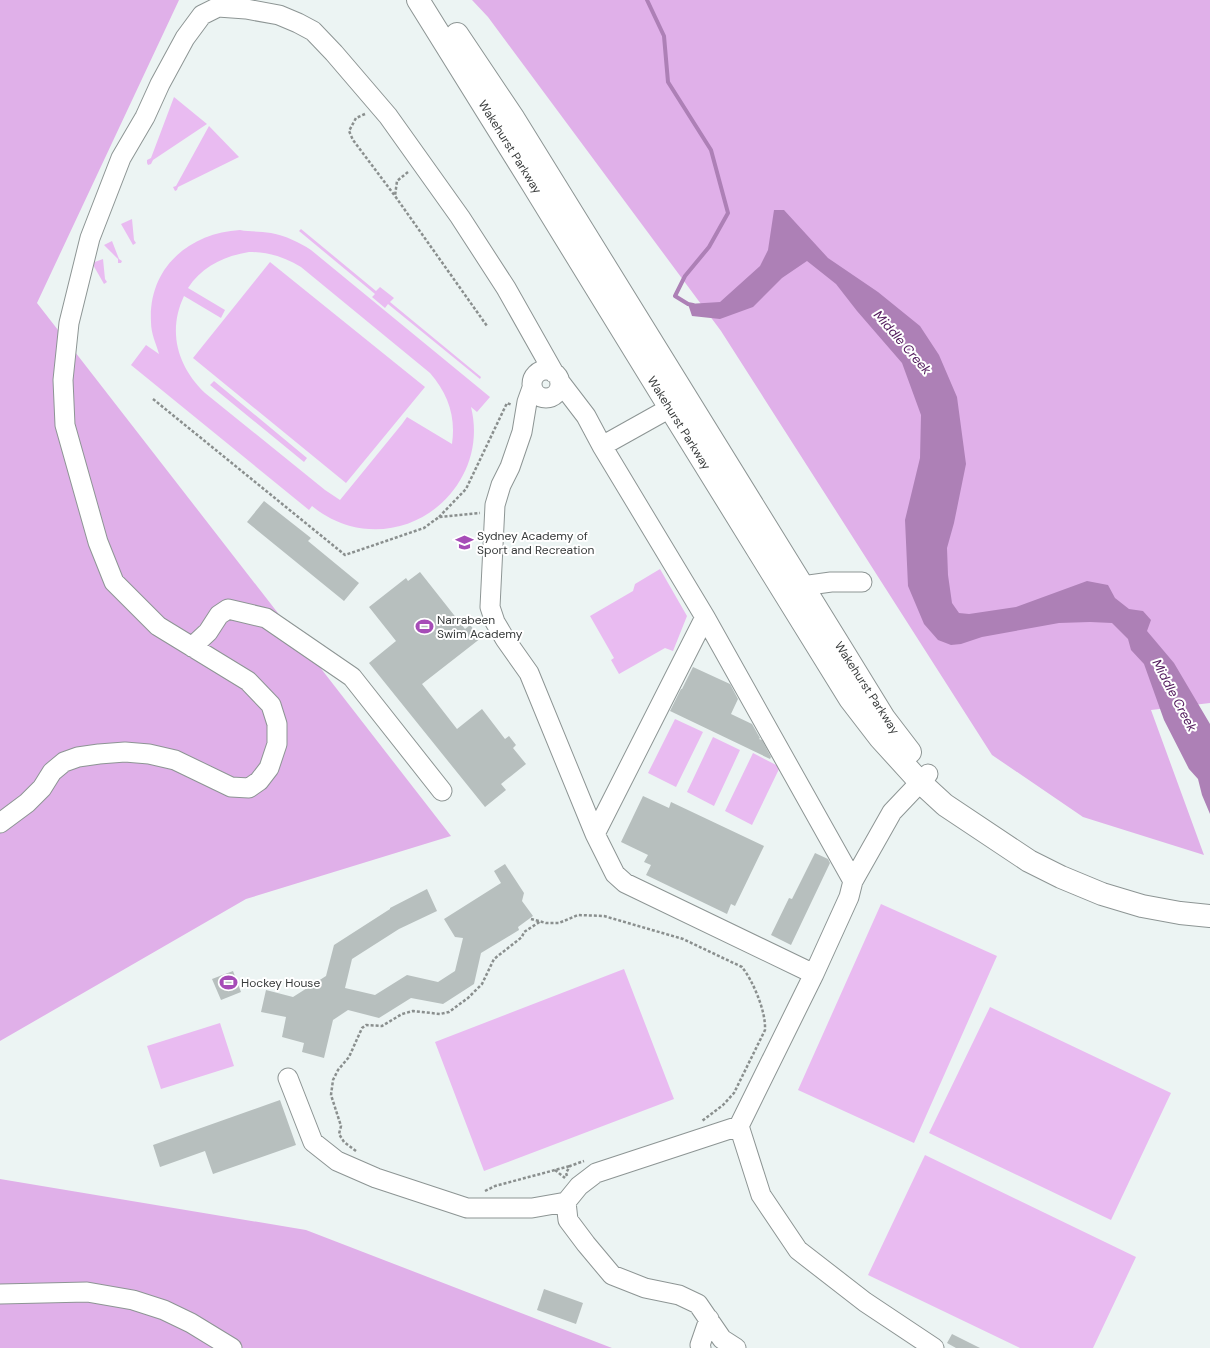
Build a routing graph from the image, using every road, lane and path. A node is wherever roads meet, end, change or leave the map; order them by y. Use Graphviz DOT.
graph roads {
  1 [pos="418,0"];
  2 [pos="430,0"];
  3 [pos="388,116"];
  4 [pos="430,174"];
  5 [pos="395,196"];
  6 [pos="487,326"];
  7 [pos="674,377"];
  8 [pos="554,387"];
  9 [pos="532,388"];
  10 [pos="153,399"];
  11 [pos="670,408"];
  12 [pos="526,410"];
  13 [pos="522,432"];
  14 [pos="602,446"];
  15 [pos="494,514"];
  16 [pos="439,517"];
  17 [pos="790,566"];
  18 [pos="862,582"];
  19 [pos="802,586"];
  20 [pos="705,617"];
  21 [pos="192,648"];
  22 [pos="924,778"];
  23 [pos="442,792"];
  24 [pos="0,823"];
  25 [pos="595,834"];
  26 [pos="853,881"];
  27 [pos="1210,916"];
  28 [pos="531,919"];
  29 [pos="540,921"];
  30 [pos="814,974"];
  31 [pos="288,1078"];
  32 [pos="699,1123"];
  33 [pos="739,1126"];
  34 [pos="359,1153"];
  35 [pos="590,1159"];
  36 [pos="570,1166"];
  37 [pos="554,1170"];
  38 [pos="483,1193"];
  39 [pos="566,1202"];
  40 [pos="0,1294"];
  41 [pos="709,1319"];
  42 [pos="929,1345"];
  43 [pos="232,1348"];
  44 [pos="701,1348"];
  45 [pos="736,1348"];
  1 -- 11 [label="main road, Wakehurst Parkway"];
  2 -- 7 [label="main road, Wakehurst Parkway"];
  3 -- 4 [label="street"];
  3 -- 5 [label="path"];
  3 -- 21 [label="street"];
  4 -- 5 [label="path"];
  4 -- 8 [label="street"];
  5 -- 6 [label="path"];
  7 -- 11 [label="street"];
  7 -- 17 [label="main road, Wakehurst Parkway"];
  8 -- 9 [label="street"];
  8 -- 9 [label="street"];
  8 -- 13 [label="street"];
  8 -- 14 [label="street"];
  9 -- 12 [label="street"];
  10 -- 16 [label="path"];
  11 -- 14 [label="street"];
  11 -- 17 [label="street"];
  11 -- 22 [label="main road, Wakehurst Parkway"];
  12 -- 13 [label="street"];
  12 -- 16 [label="path"];
  13 -- 15 [label="street"];
  14 -- 20 [label="street"];
  15 -- 16 [label="path"];
  15 -- 25 [label="street"];
  17 -- 19 [label="main road, Wakehurst Parkway"];
  18 -- 19 [label="street"];
  19 -- 22 [label="main road, Wakehurst Parkway"];
  20 -- 25 [label="street"];
  20 -- 26 [label="street"];
  21 -- 23 [label="street"];
  21 -- 24 [label="street"];
  22 -- 26 [label="street"];
  22 -- 27 [label="main road, Wakehurst Parkway"];
  25 -- 30 [label="street"];
  26 -- 30 [label="street"];
  28 -- 29 [label="path"];
  29 -- 32 [label="path"];
  29 -- 34 [label="path"];
  30 -- 33 [label="street"];
  31 -- 39 [label="street"];
  33 -- 39 [label="street"];
  33 -- 42 [label="street"];
  35 -- 36 [label="path"];
  36 -- 37 [label="path"];
  36 -- 37 [label="path"];
  37 -- 38 [label="path"];
  39 -- 41 [label="street"];
  40 -- 43 [label="street"];
  41 -- 44 [label="street"];
  41 -- 45 [label="street"];
}
